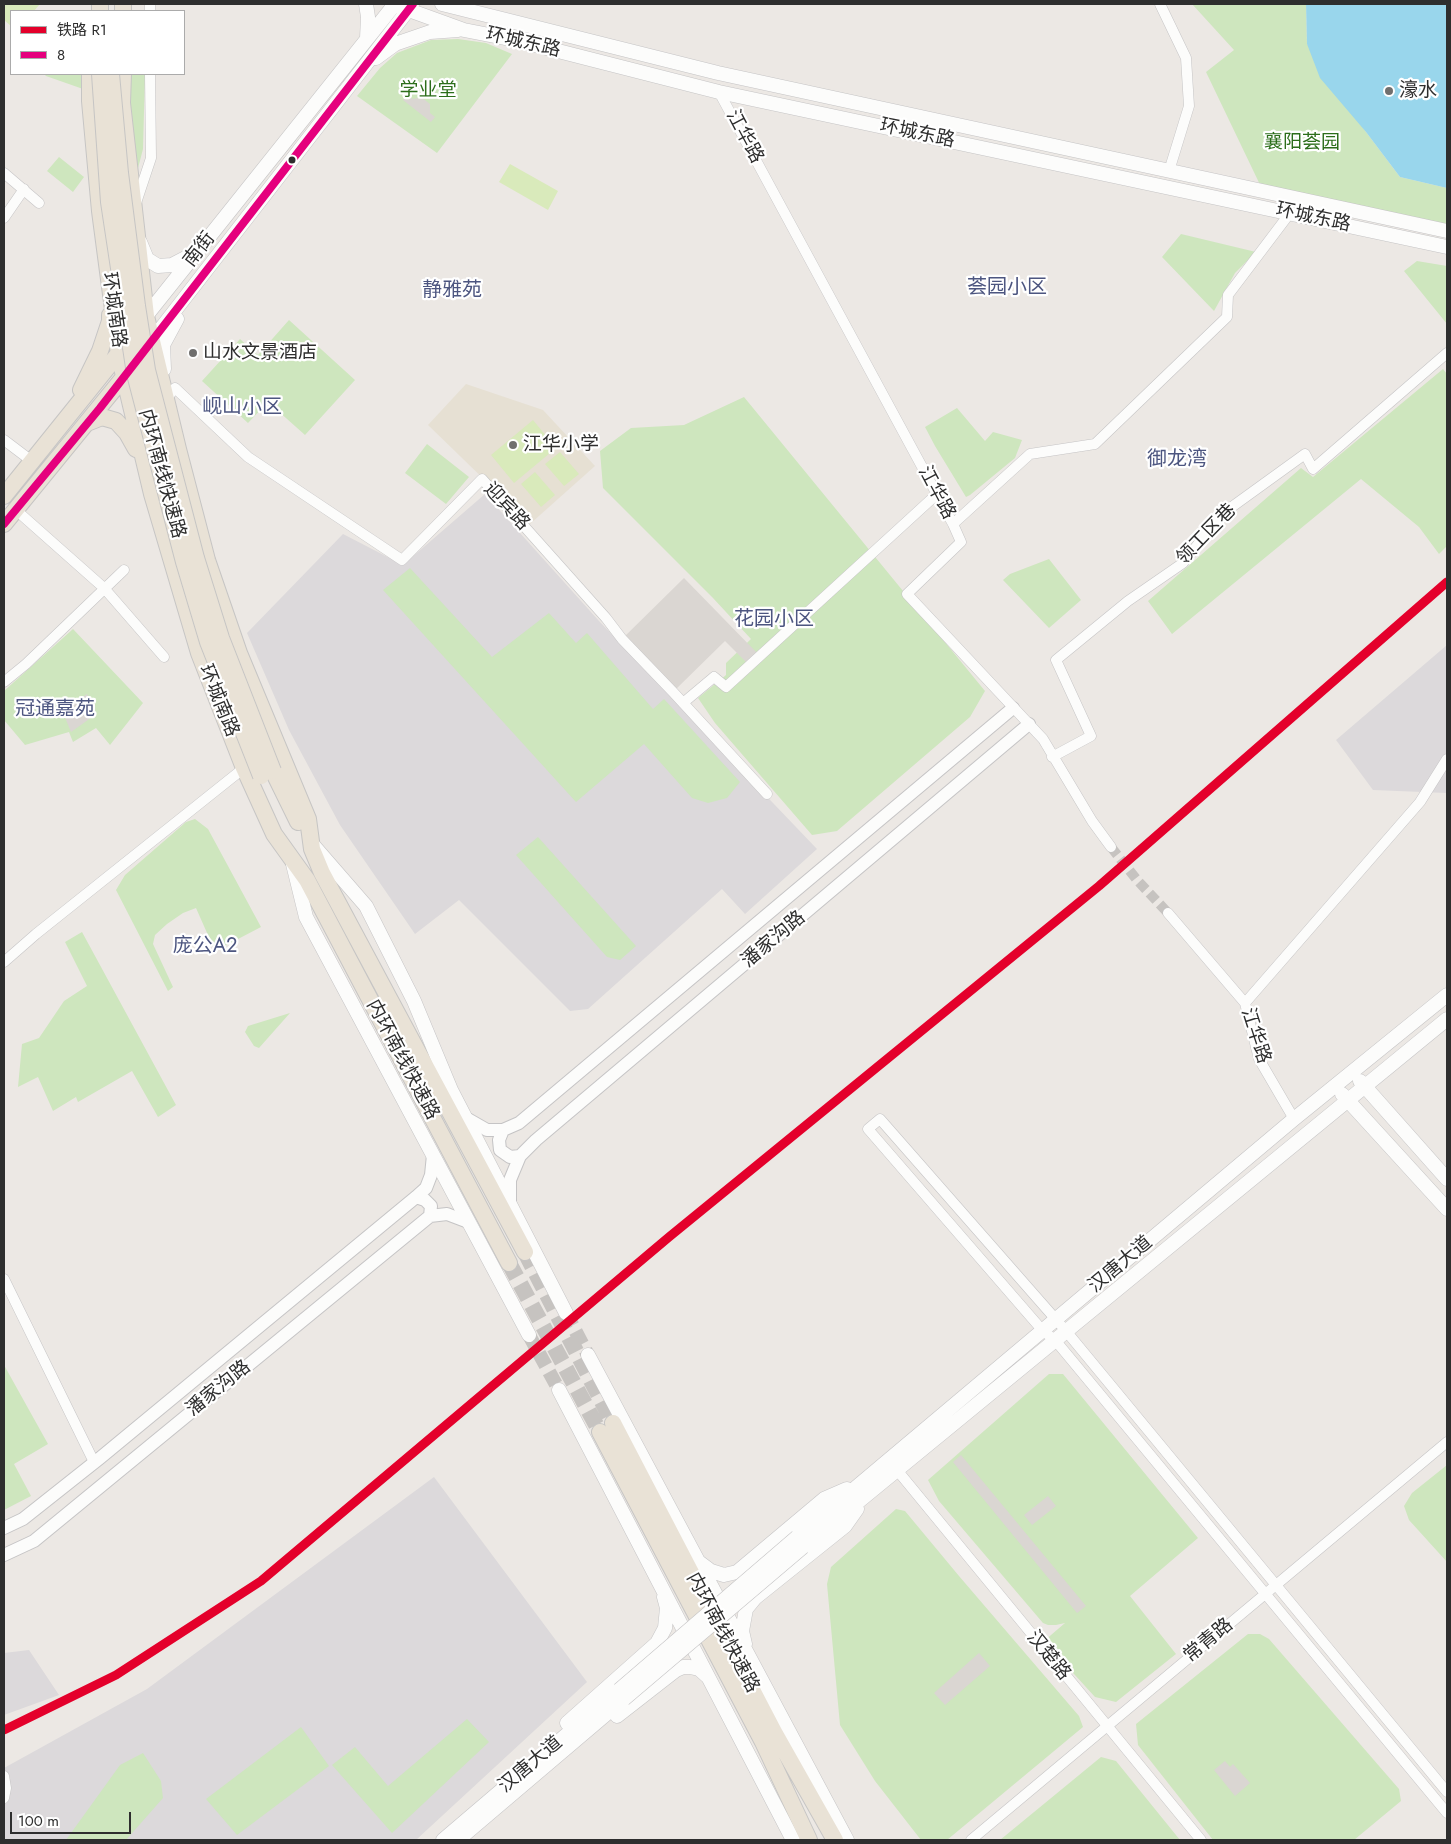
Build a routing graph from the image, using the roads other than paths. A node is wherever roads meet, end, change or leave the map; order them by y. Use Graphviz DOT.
graph roads {
  1 [pos="366,4"];
  2 [pos="442,4"];
  3 [pos="467,4"];
  4 [pos="1160,4"];
  5 [pos="400,5"];
  6 [pos="479,13"];
  7 [pos="464,30"];
  8 [pos="367,38"];
  9 [pos="363,67"];
  10 [pos="90,75"];
  11 [pos="100,75"];
  12 [pos="111,75"];
  13 [pos="122,75"];
  14 [pos="150,75"];
  15 [pos="719,92"];
  16 [pos="1169,171"];
  17 [pos="4,173"];
  18 [pos="24,189"];
  19 [pos="39,203"];
  20 [pos="134,207"];
  21 [pos="1290,213"];
  22 [pos="4,218"];
  23 [pos="1447,231"];
  24 [pos="138,238"];
  25 [pos="1447,246"];
  26 [pos="198,252"];
  27 [pos="107,266"];
  28 [pos="198,281"];
  29 [pos="146,316"];
  30 [pos="152,340"];
  31 [pos="1447,353"];
  32 [pos="119,355"];
  33 [pos="124,377"];
  34 [pos="166,396"];
  35 [pos="87,423"];
  36 [pos="52,438"];
  37 [pos="4,440"];
  38 [pos="33,462"];
  39 [pos="146,468"];
  40 [pos="937,494"];
  41 [pos="4,496"];
  42 [pos="16,510"];
  43 [pos="4,524"];
  44 [pos="953,524"];
  45 [pos="124,570"];
  46 [pos="104,588"];
  47 [pos="164,657"];
  48 [pos="4,682"];
  49 [pos="683,703"];
  50 [pos="1013,708"];
  51 [pos="1029,724"];
  52 [pos="275,740"];
  53 [pos="1052,757"];
  54 [pos="1447,759"];
  55 [pos="244,768"];
  56 [pos="267,774"];
  57 [pos="767,794"];
  58 [pos="311,846"];
  59 [pos="1111,847"];
  60 [pos="292,858"];
  61 [pos="1168,914"];
  62 [pos="4,962"];
  63 [pos="1447,995"];
  64 [pos="1245,1003"];
  65 [pos="1447,1020"];
  66 [pos="1352,1072"];
  67 [pos="1335,1086"];
  68 [pos="1365,1086"];
  69 [pos="422,1098"];
  70 [pos="1348,1100"];
  71 [pos="407,1107"];
  72 [pos="466,1118"];
  73 [pos="1294,1119"];
  74 [pos="503,1130"];
  75 [pos="433,1155"];
  76 [pos="520,1156"];
  77 [pos="1447,1179"];
  78 [pos="416,1197"];
  79 [pos="510,1204"];
  80 [pos="1447,1209"];
  81 [pos="430,1216"];
  82 [pos="468,1222"];
  83 [pos="524,1252"];
  84 [pos="509,1263"];
  85 [pos="4,1279"];
  86 [pos="566,1313"];
  87 [pos="1055,1321"];
  88 [pos="1043,1331"];
  89 [pos="529,1335"];
  90 [pos="1060,1336"];
  91 [pos="588,1355"];
  92 [pos="558,1390"];
  93 [pos="1447,1442"];
  94 [pos="94,1462"];
  95 [pos="897,1470"];
  96 [pos="866,1487"];
  97 [pos="4,1528"];
  98 [pos="4,1555"];
  99 [pos="697,1561"];
  100 [pos="737,1572"];
  101 [pos="661,1584"];
  102 [pos="1276,1586"];
  103 [pos="1265,1595"];
  104 [pos="755,1598"];
  105 [pos="657,1643"];
  106 [pos="747,1654"];
  107 [pos="676,1670"];
  108 [pos="710,1680"];
  109 [pos="1106,1727"];
  110 [pos="542,1761"];
  111 [pos="4,1776"];
  112 [pos="1447,1792"];
  113 [pos="4,1798"];
  114 [pos="1447,1813"];
  115 [pos="443,1840"];
  116 [pos="458,1840"];
  117 [pos="794,1840"];
  118 [pos="809,1840"];
  119 [pos="835,1840"];
  120 [pos="847,1840"];
  121 [pos="971,1840"];
  122 [pos="1201,1840"];
  1 -- 8 [label="main road"];
  2 -- 6 [label="main road, 环城东路"];
  3 -- 6 [label="main road"];
  4 -- 16 [label="street"];
  5 -- 7 [label="main road, 环城东路"];
  5 -- 8 [label="main road, 南街"];
  5 -- 9 [label="main road, 南街"];
  6 -- 16 [label="main road, 环城东路"];
  7 -- 9 [label="main road"];
  7 -- 15 [label="main road, 环城东路"];
  8 -- 26 [label="main road, 南街"];
  9 -- 28 [label="main road, 南街"];
  10 -- 27 [label="highway, 环城南路"];
  11 -- 56 [label="highway, 内环南线快速路, bridge"];
  12 -- 56 [label="highway, 内环南线快速路, bridge"];
  13 -- 20 [label="highway, 环城南路"];
  14 -- 20 [label="street"];
  15 -- 21 [label="main road, 环城东路"];
  15 -- 40 [label="street, 江华路"];
  16 -- 23 [label="main road, 环城东路"];
  17 -- 18 [label="street"];
  18 -- 19 [label="street"];
  18 -- 22 [label="street"];
  20 -- 24 [label="highway, 环城南路"];
  21 -- 25 [label="main road, 环城东路"];
  21 -- 44 [label="street"];
  24 -- 26 [label="main road"];
  24 -- 29 [label="highway, 环城南路"];
  26 -- 29 [label="main road, 南街"];
  27 -- 32 [label="highway, 环城南路"];
  27 -- 36 [label="highway"];
  28 -- 30 [label="main road, 南街"];
  28 -- 34 [label="main road"];
  29 -- 30 [label="highway, 环城南路"];
  29 -- 32 [label="highway, 南街"];
  30 -- 33 [label="highway, 南街"];
  30 -- 34 [label="highway, 环城南路"];
  31 -- 53 [label="street, 领工区巷"];
  32 -- 33 [label="highway, 环城南路"];
  32 -- 36 [label="highway, 南街"];
  33 -- 35 [label="highway, 南街"];
  33 -- 39 [label="highway, 环城南路"];
  34 -- 49 [label="street, 迎宾路"];
  34 -- 52 [label="highway, 环城南路"];
  35 -- 39 [label="highway"];
  35 -- 42 [label="highway, 南街"];
  36 -- 38 [label="highway, 南街"];
  37 -- 38 [label="street"];
  38 -- 41 [label="highway, 南街"];
  39 -- 55 [label="highway, 环城南路"];
  40 -- 44 [label="street, 江华路"];
  40 -- 49 [label="street"];
  42 -- 43 [label="highway, 南街"];
  42 -- 46 [label="street"];
  44 -- 50 [label="street, 江华路"];
  45 -- 46 [label="street"];
  46 -- 47 [label="street"];
  46 -- 48 [label="street"];
  49 -- 57 [label="street, 迎宾路"];
  50 -- 51 [label="street, 江华路"];
  50 -- 74 [label="street, 潘家沟路"];
  51 -- 53 [label="street, 江华路"];
  51 -- 76 [label="street, 潘家沟路"];
  52 -- 58 [label="highway, 内环南线快速路"];
  53 -- 59 [label="street, 江华路"];
  54 -- 64 [label="street"];
  55 -- 60 [label="highway, 内环南线快速路"];
  55 -- 62 [label="street"];
  56 -- 58 [label="highway, 内环南线快速路"];
  56 -- 60 [label="highway, 内环南线快速路"];
  58 -- 72 [label="main road"];
  58 -- 83 [label="highway, 内环南线快速路"];
  60 -- 69 [label="highway, 内环南线快速路"];
  60 -- 71 [label="main road"];
  61 -- 64 [label="street, 江华路"];
  63 -- 66 [label="main road, 汉唐大道"];
  64 -- 73 [label="street, 江华路"];
  65 -- 68 [label="main road, 汉唐大道"];
  66 -- 67 [label="main road, 汉唐大道"];
  66 -- 68 [label="main road"];
  67 -- 70 [label="main road"];
  67 -- 73 [label="main road, 汉唐大道"];
  68 -- 70 [label="main road, 汉唐大道"];
  68 -- 77 [label="main road"];
  69 -- 71 [label="main road"];
  69 -- 84 [label="highway, 内环南线快速路"];
  70 -- 80 [label="main road"];
  70 -- 90 [label="main road, 汉唐大道"];
  71 -- 75 [label="main road"];
  72 -- 74 [label="street"];
  72 -- 79 [label="main road"];
  73 -- 87 [label="main road, 汉唐大道"];
  74 -- 76 [label="street"];
  75 -- 78 [label="street, 潘家沟路"];
  75 -- 82 [label="main road"];
  76 -- 79 [label="street, 潘家沟路"];
  78 -- 81 [label="street"];
  78 -- 94 [label="street, 潘家沟路"];
  79 -- 86 [label="main road"];
  81 -- 82 [label="street"];
  81 -- 98 [label="street, 潘家沟路"];
  82 -- 89 [label="main road"];
  85 -- 94 [label="street"];
  87 -- 88 [label="main road, 汉唐大道"];
  87 -- 88 [label="street"];
  87 -- 90 [label="street"];
  88 -- 90 [label="street"];
  88 -- 96 [label="main road, 汉唐大道"];
  90 -- 95 [label="main road, 汉唐大道"];
  90 -- 102 [label="street"];
  90 -- 103 [label="street"];
  91 -- 99 [label="main road"];
  92 -- 101 [label="main road"];
  93 -- 102 [label="street, 常青路"];
  94 -- 97 [label="street, 潘家沟路"];
  95 -- 96 [label="main road, 汉唐大道"];
  95 -- 109 [label="street, 汉楚路"];
  96 -- 100 [label="main road"];
  96 -- 104 [label="main road"];
  96 -- 110 [label="main road, 汉唐大道, bridge"];
  99 -- 100 [label="main road"];
  99 -- 106 [label="main road"];
  100 -- 104 [label="main road"];
  101 -- 105 [label="main road"];
  101 -- 108 [label="main road"];
  102 -- 103 [label="street, 常青路"];
  102 -- 112 [label="street"];
  103 -- 109 [label="street, 常青路"];
  103 -- 114 [label="street"];
  104 -- 106 [label="main road"];
  105 -- 107 [label="main road"];
  105 -- 110 [label="main road"];
  106 -- 120 [label="main road"];
  107 -- 108 [label="main road"];
  107 -- 110 [label="main road"];
  108 -- 117 [label="main road"];
  109 -- 121 [label="street, 常青路"];
  109 -- 122 [label="street, 汉楚路"];
  110 -- 115 [label="main road, 汉唐大道"];
  110 -- 116 [label="main road, 汉唐大道"];
  111 -- 113 [label="street"];
  118 -- 119 [label="highway, 内环南线快速路"];
}
